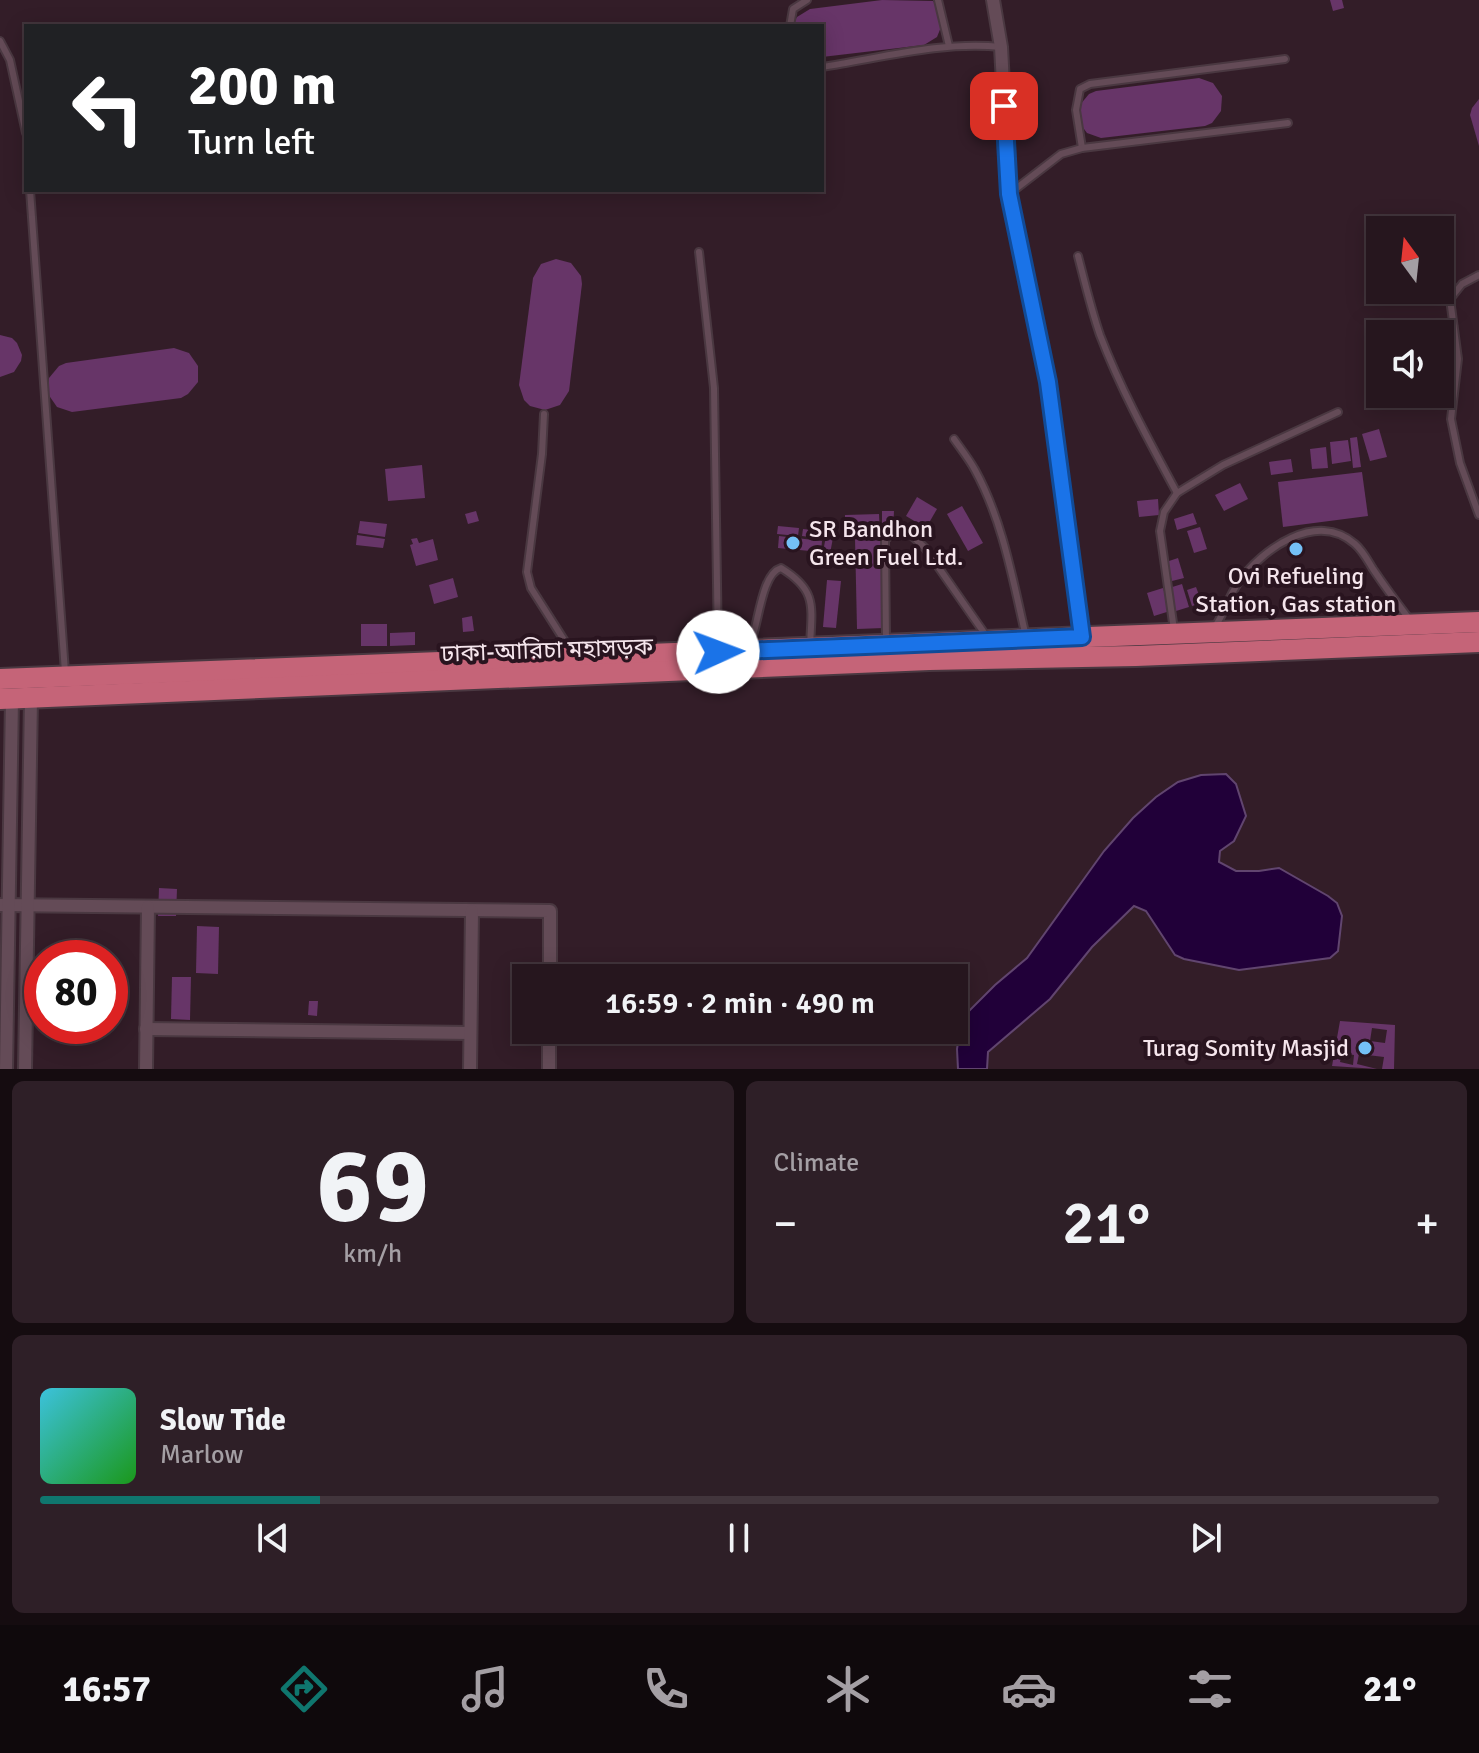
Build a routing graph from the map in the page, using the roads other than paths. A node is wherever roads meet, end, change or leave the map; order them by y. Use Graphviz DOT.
graph roads {
  1 [pos="807,0"];
  2 [pos="938,0"];
  3 [pos="993,0"];
  4 [pos="790,24"];
  5 [pos="0,41"];
  6 [pos="949,46"];
  7 [pos="1001,47"];
  8 [pos="1285,59"];
  9 [pos="824,67"];
  10 [pos="1288,123"];
  11 [pos="24,124"];
  12 [pos="1082,148"];
  13 [pos="30,192"];
  14 [pos="1009,194"];
  15 [pos="699,252"];
  16 [pos="1078,256"];
  17 [pos="1479,275"];
  18 [pos="1338,412"];
  19 [pos="544,414"];
  20 [pos="954,439"];
  21 [pos="1177,493"];
  22 [pos="1479,515"];
  23 [pos="1479,622"];
  24 [pos="1425,624"];
  25 [pos="1207,633"];
  26 [pos="1175,634"];
  27 [pos="1082,637"];
  28 [pos="1026,640"];
  29 [pos="990,641"];
  30 [pos="1479,642"];
  31 [pos="886,645"];
  32 [pos="810,648"];
  33 [pos="747,651"];
  34 [pos="718,652"];
  35 [pos="574,658"];
  36 [pos="65,676"];
  37 [pos="0,679"];
  38 [pos="14,699"];
  39 [pos="4,905"];
  40 [pos="28,905"];
  41 [pos="148,907"];
  42 [pos="472,911"];
  43 [pos="27,940"];
  44 [pos="550,964"];
  45 [pos="146,1029"];
  46 [pos="3,1030"];
  47 [pos="24,1031"];
  48 [pos="470,1033"];
  49 [pos="26,1044"];
  50 [pos="549,1044"];
  51 [pos="6,1069"];
  52 [pos="25,1069"];
  53 [pos="146,1069"];
  54 [pos="470,1069"];
  55 [pos="549,1069"];
  1 -- 4 [label="lane"];
  2 -- 6 [label="lane"];
  3 -- 7 [label="street"];
  5 -- 11 [label="lane"];
  6 -- 7 [label="lane"];
  6 -- 9 [label="lane"];
  7 -- 14 [label="street"];
  8 -- 12 [label="lane"];
  10 -- 12 [label="lane"];
  12 -- 14 [label="lane"];
  13 -- 36 [label="lane"];
  14 -- 27 [label="street"];
  15 -- 34 [label="lane"];
  16 -- 21 [label="lane"];
  17 -- 22 [label="lane"];
  18 -- 21 [label="lane"];
  19 -- 35 [label="lane"];
  20 -- 28 [label="lane"];
  21 -- 26 [label="lane"];
  23 -- 24 [label="highway, ঢাকা-আরিচা মহাসড়ক"];
  24 -- 25 [label="highway, ঢাকা-আরিচা মহাসড়ক"];
  24 -- 25 [label="lane"];
  25 -- 26 [label="highway, ঢাকা-আরিচা মহাসড়ক"];
  26 -- 27 [label="highway, ঢাকা-আরিচা মহাসড়ক"];
  27 -- 28 [label="highway, ঢাকা-আরিচা মহাসড়ক"];
  28 -- 29 [label="highway, ঢাকা-আরিচা মহাসড়ক"];
  29 -- 31 [label="highway, ঢাকা-আরিচা মহাসড়ক"];
  29 -- 31 [label="lane"];
  30 -- 38 [label="highway, ঢাকা-আরিচা মহাসড়ক"];
  31 -- 32 [label="highway, ঢাকা-আরিচা মহাসড়ক"];
  32 -- 33 [label="highway, ঢাকা-আরিচা মহাসড়ক"];
  32 -- 33 [label="lane"];
  33 -- 34 [label="highway, ঢাকা-আরিচা মহাসড়ক"];
  34 -- 35 [label="highway, ঢাকা-আরিচা মহাসড়ক"];
  35 -- 36 [label="highway, ঢাকা-আরিচা মহাসড়ক"];
  36 -- 37 [label="highway, ঢাকা-আরিচা মহাসড়ক"];
  38 -- 39 [label="street"];
  38 -- 40 [label="street"];
  39 -- 40 [label="street"];
  39 -- 46 [label="street"];
  40 -- 41 [label="street"];
  40 -- 43 [label="street"];
  41 -- 42 [label="street"];
  41 -- 45 [label="street"];
  42 -- 44 [label="street"];
  42 -- 48 [label="street"];
  45 -- 48 [label="street"];
  45 -- 53 [label="street"];
  46 -- 47 [label="street"];
  46 -- 51 [label="street"];
  48 -- 54 [label="street"];
  49 -- 52 [label="street"];
  50 -- 55 [label="street"];
}
